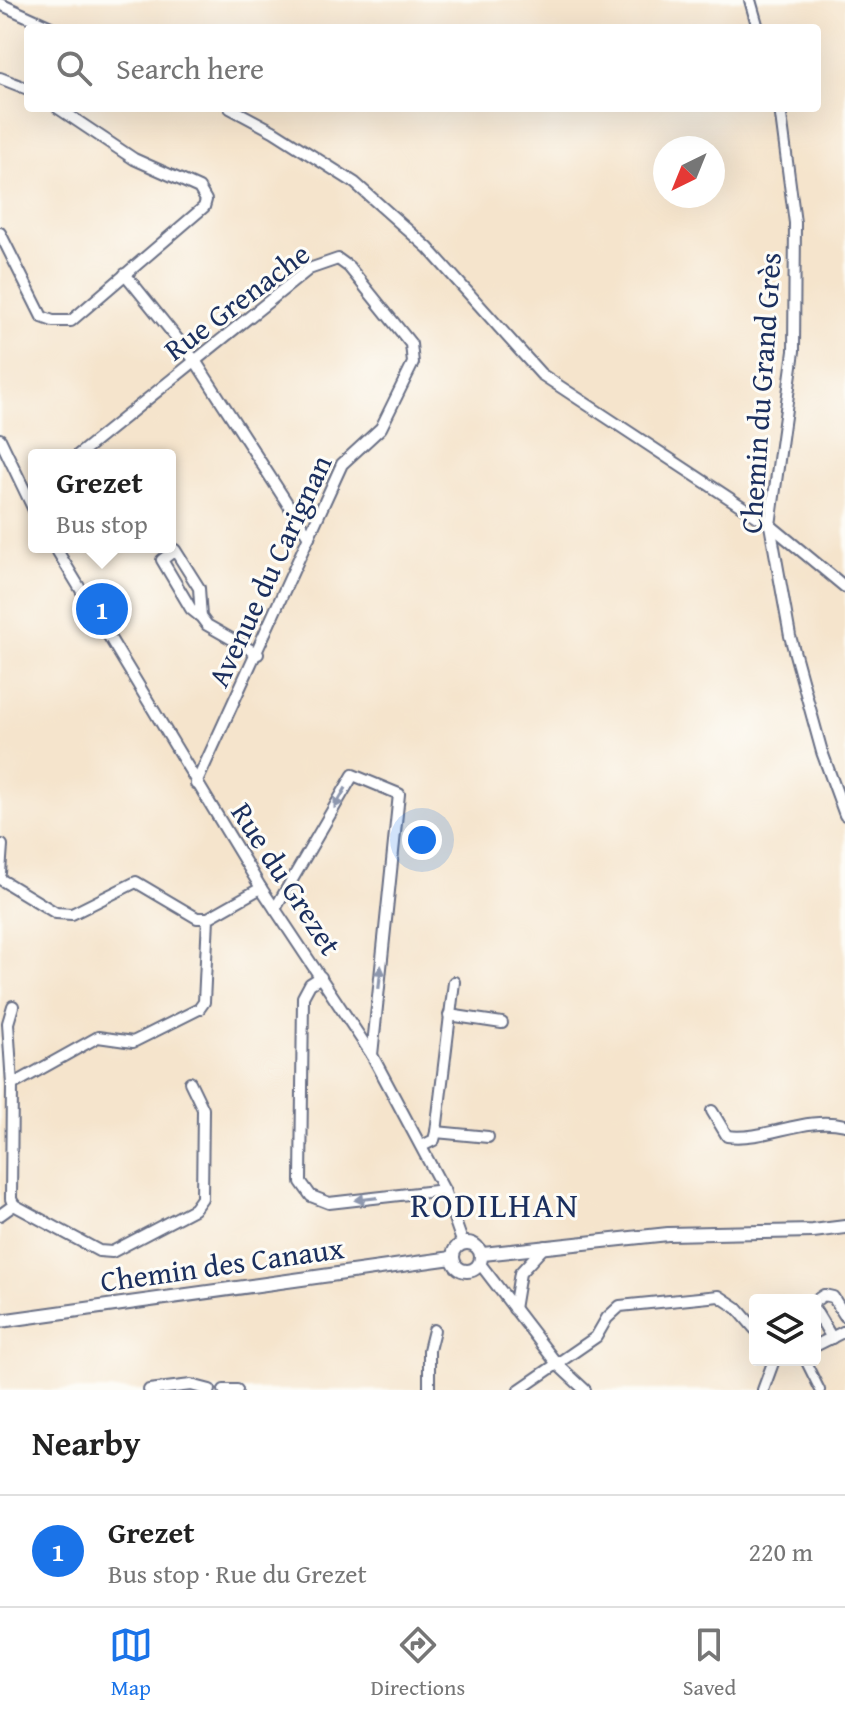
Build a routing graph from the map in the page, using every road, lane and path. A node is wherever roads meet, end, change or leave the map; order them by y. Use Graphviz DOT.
graph roads {
  1 [pos="750,0"];
  2 [pos="0,4"];
  3 [pos="44,24"];
  4 [pos="757,24"];
  5 [pos="0,78"];
  6 [pos="24,87"];
  7 [pos="64,112"];
  8 [pos="237,112"];
  9 [pos="781,112"];
  10 [pos="0,233"];
  11 [pos="125,274"];
  12 [pos="411,344"];
  13 [pos="196,362"];
  14 [pos="0,439"];
  15 [pos="86,449"];
  16 [pos="28,489"];
  17 [pos="770,525"];
  18 [pos="309,537"];
  19 [pos="176,552"];
  20 [pos="59,553"];
  21 [pos="171,553"];
  22 [pos="845,587"];
  23 [pos="201,617"];
  24 [pos="258,654"];
  25 [pos="196,784"];
  26 [pos="845,815"];
  27 [pos="2,845"];
  28 [pos="0,873"];
  29 [pos="0,879"];
  30 [pos="261,888"];
  31 [pos="275,909"];
  32 [pos="208,918"];
  33 [pos="321,977"];
  34 [pos="454,982"];
  35 [pos="13,1006"];
  36 [pos="449,1015"];
  37 [pos="502,1023"];
  38 [pos="372,1055"];
  39 [pos="190,1082"];
  40 [pos="12,1085"];
  41 [pos="712,1111"];
  42 [pos="845,1125"];
  43 [pos="436,1132"];
  44 [pos="488,1137"];
  45 [pos="422,1146"];
  46 [pos="444,1190"];
  47 [pos="14,1205"];
  48 [pos="0,1215"];
  49 [pos="845,1227"];
  50 [pos="463,1244"];
  51 [pos="545,1246"];
  52 [pos="452,1258"];
  53 [pos="482,1260"];
  54 [pos="821,1297"];
  55 [pos="514,1309"];
  56 [pos="845,1316"];
  57 [pos="821,1320"];
  58 [pos="0,1321"];
  59 [pos="749,1322"];
  60 [pos="434,1330"];
  61 [pos="845,1331"];
  62 [pos="832,1338"];
  63 [pos="821,1343"];
  64 [pos="557,1364"];
  65 [pos="772,1366"];
  66 [pos="808,1366"];
  67 [pos="149,1390"];
  68 [pos="210,1390"];
  69 [pos="224,1390"];
  70 [pos="237,1390"];
  71 [pos="429,1390"];
  72 [pos="519,1390"];
  73 [pos="585,1390"];
  74 [pos="763,1390"];
  75 [pos="820,1390"];
  1 -- 4 [label="street"];
  2 -- 3 [label="street"];
  5 -- 6 [label="street"];
  7 -- 11 [label="street"];
  8 -- 17 [label="street"];
  9 -- 17 [label="street, Chemin du Grand Grès"];
  10 -- 11 [label="street"];
  11 -- 13 [label="street"];
  12 -- 13 [label="street, Rue Grenache"];
  12 -- 18 [label="street, Avenue du Carignan"];
  13 -- 15 [label="street, Rue Grenache"];
  13 -- 18 [label="street"];
  14 -- 16 [label="street"];
  17 -- 22 [label="street"];
  17 -- 26 [label="street, Chemin du Grand Grès"];
  18 -- 24 [label="street, Avenue du Carignan"];
  19 -- 23 [label="street"];
  20 -- 25 [label="street, Rue du Grezet"];
  21 -- 23 [label="street"];
  23 -- 24 [label="street"];
  24 -- 25 [label="street, Avenue du Carignan"];
  25 -- 30 [label="street, Rue du Grezet"];
  27 -- 28 [label="street"];
  29 -- 32 [label="street"];
  30 -- 31 [label="street, Rue du Grezet"];
  30 -- 32 [label="street"];
  31 -- 33 [label="street, Rue du Grezet"];
  38 -- 31 [label="street, one-way"];
  32 -- 40 [label="street"];
  33 -- 38 [label="street, Rue du Grezet"];
  46 -- 33 [label="street, one-way"];
  34 -- 36 [label="street"];
  35 -- 40 [label="street"];
  36 -- 37 [label="street"];
  36 -- 43 [label="street"];
  38 -- 45 [label="street, Rue du Grezet"];
  39 -- 47 [label="street"];
  40 -- 47 [label="street"];
  41 -- 42 [label="street"];
  43 -- 44 [label="street"];
  43 -- 45 [label="street"];
  45 -- 46 [label="street, Rue du Grezet"];
  46 -- 50 [label="street, Rue du Grezet"];
  47 -- 48 [label="street"];
  49 -- 51 [label="street"];
  50 -- 52 [label="street"];
  50 -- 53 [label="street"];
  51 -- 53 [label="street"];
  51 -- 55 [label="street"];
  52 -- 53 [label="street"];
  52 -- 58 [label="street, Chemin des Canaux"];
  53 -- 55 [label="street"];
  54 -- 56 [label="street"];
  55 -- 64 [label="street"];
  57 -- 62 [label="street"];
  59 -- 64 [label="street"];
  60 -- 71 [label="street"];
  61 -- 62 [label="street"];
  62 -- 63 [label="street"];
  64 -- 72 [label="street"];
  64 -- 73 [label="street"];
  65 -- 74 [label="street"];
  66 -- 75 [label="street"];
  67 -- 68 [label="street"];
  69 -- 70 [label="street"];
}
